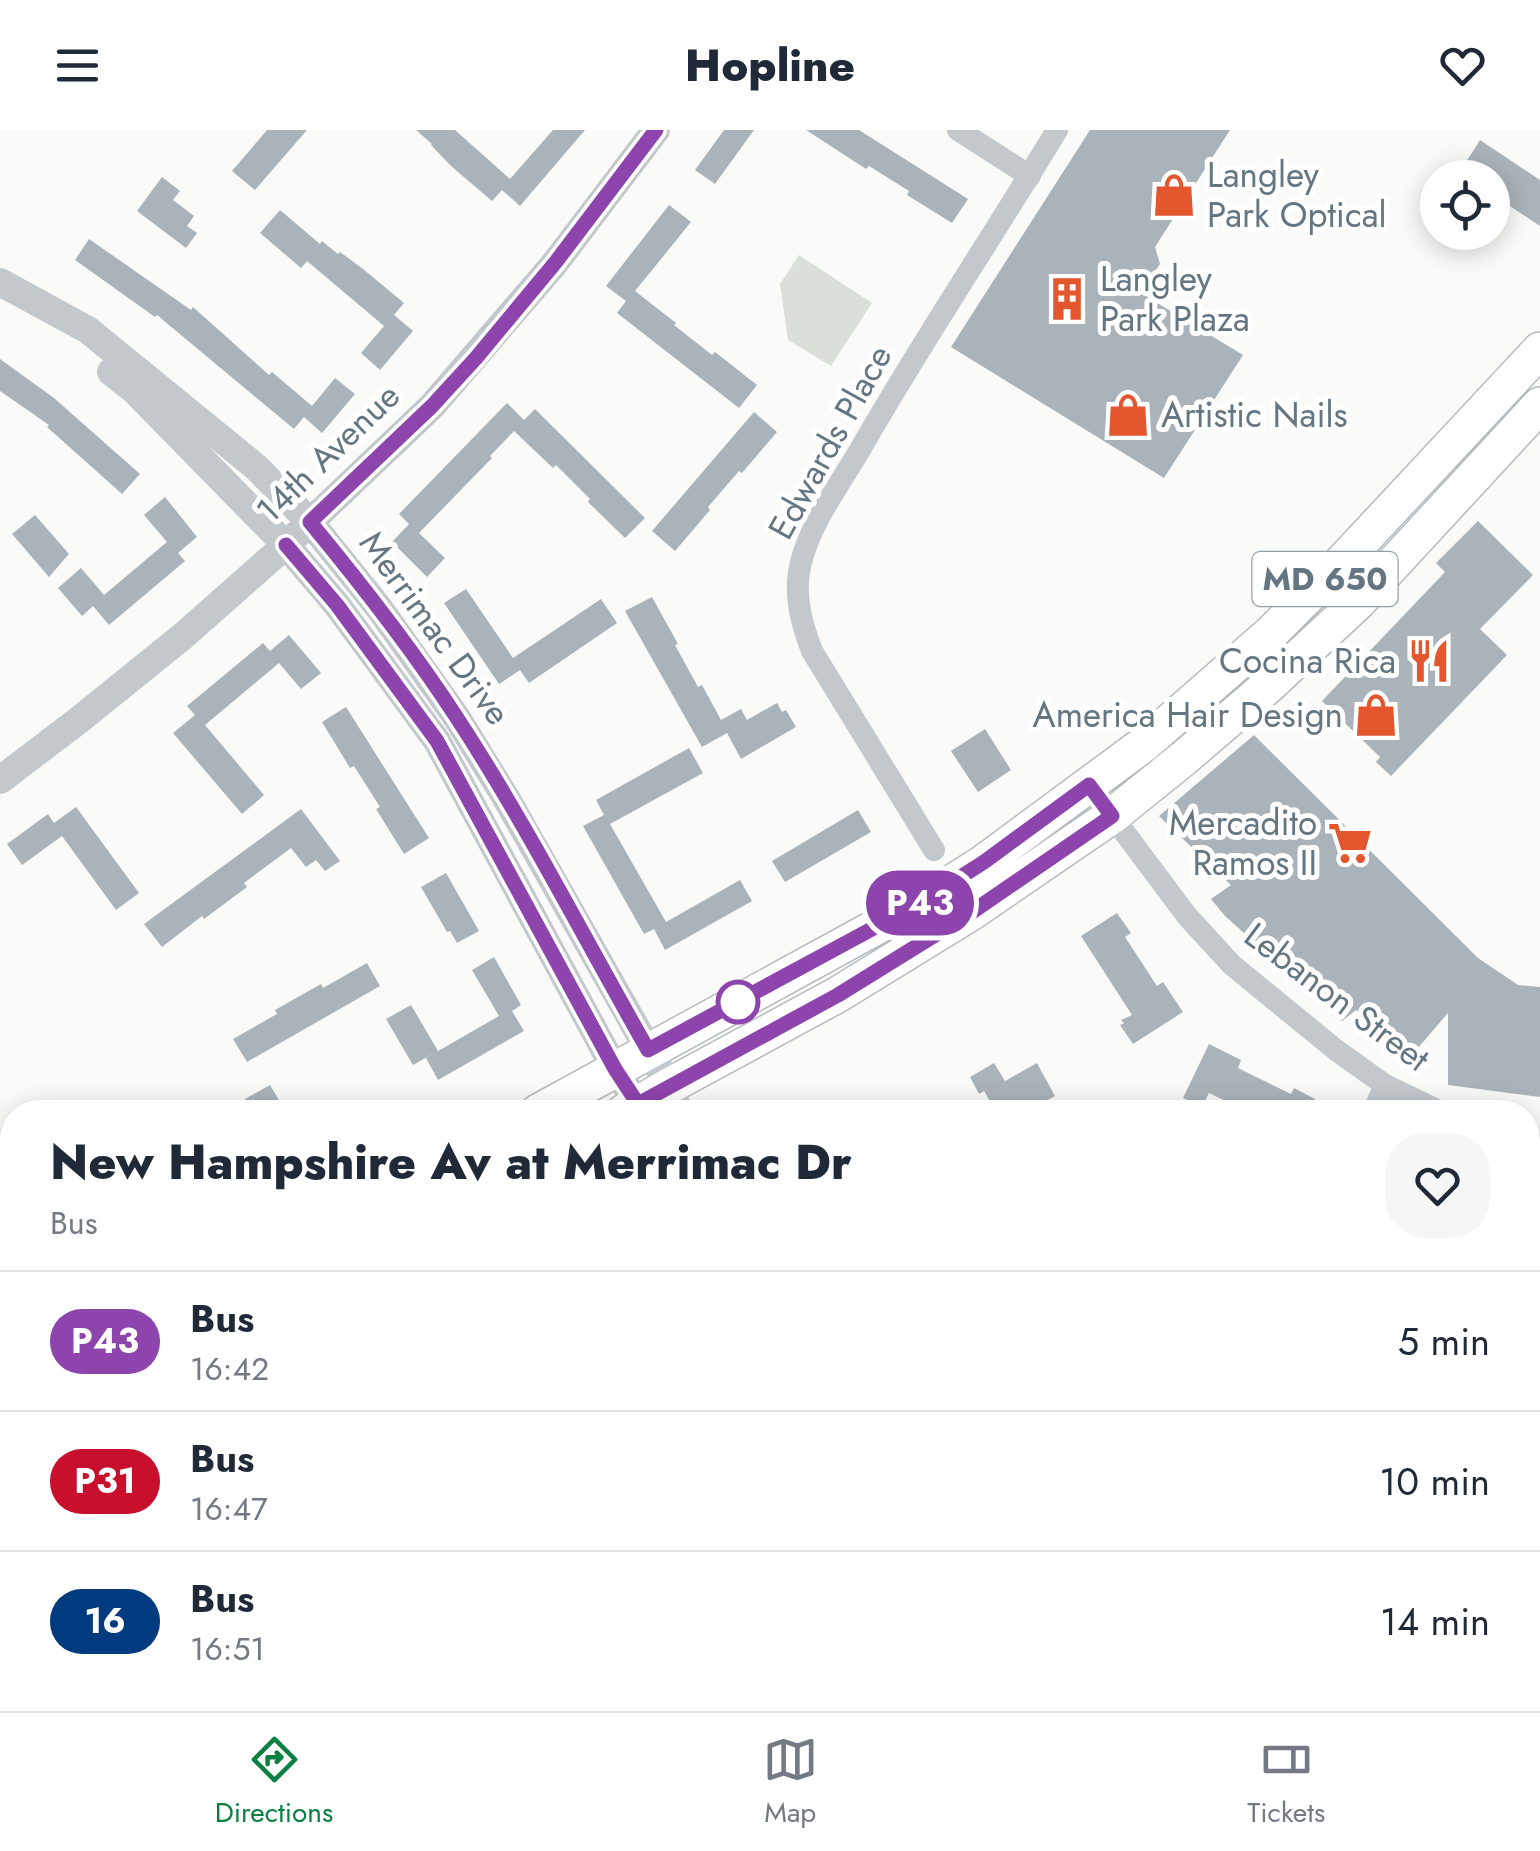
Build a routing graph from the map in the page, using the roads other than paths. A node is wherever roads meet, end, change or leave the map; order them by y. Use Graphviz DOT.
graph roads {
  1 [pos="656,130"];
  2 [pos="958,130"];
  3 [pos="1048,133"];
  4 [pos="1030,176"];
  5 [pos="5,285"];
  6 [pos="1540,350"];
  7 [pos="1540,405"];
  8 [pos="310,522"];
  9 [pos="286,545"];
  10 [pos="0,780"];
  11 [pos="1089,785"];
  12 [pos="1112,816"];
  13 [pos="934,850"];
  14 [pos="648,1050"];
  15 [pos="615,1069"];
  16 [pos="1385,1085"];
  17 [pos="676,1099"];
  18 [pos="559,1100"];
  19 [pos="630,1100"];
  20 [pos="1378,1100"];
  21 [pos="1416,1100"];
  1 -- 8 [label="street, 14th Avenue"];
  2 -- 4 [label="street"];
  3 -- 4 [label="street, Edwards Place"];
  4 -- 13 [label="street, Edwards Place"];
  5 -- 8 [label="street, Merrimac Drive"];
  5 -- 9 [label="street, Merrimac Drive"];
  6 -- 11 [label="main road, MD 650"];
  7 -- 12 [label="main road, MD 650"];
  8 -- 9 [label="street, 14th Avenue"];
  8 -- 14 [label="street, Merrimac Drive"];
  9 -- 10 [label="street, 14th Avenue"];
  9 -- 15 [label="street, Merrimac Drive"];
  11 -- 12 [label="street, Lebanon Street"];
  11 -- 14 [label="main road, MD 650"];
  12 -- 16 [label="street, Lebanon Street"];
  12 -- 17 [label="main road, MD 650"];
  14 -- 15 [label="main road, MD 650"];
  14 -- 17 [label="street, Merrimac Drive"];
  15 -- 18 [label="main road, MD 650"];
  15 -- 19 [label="street, Merrimac Drive"];
  16 -- 20 [label="street"];
  16 -- 21 [label="street, Lebanon Street"];
}
